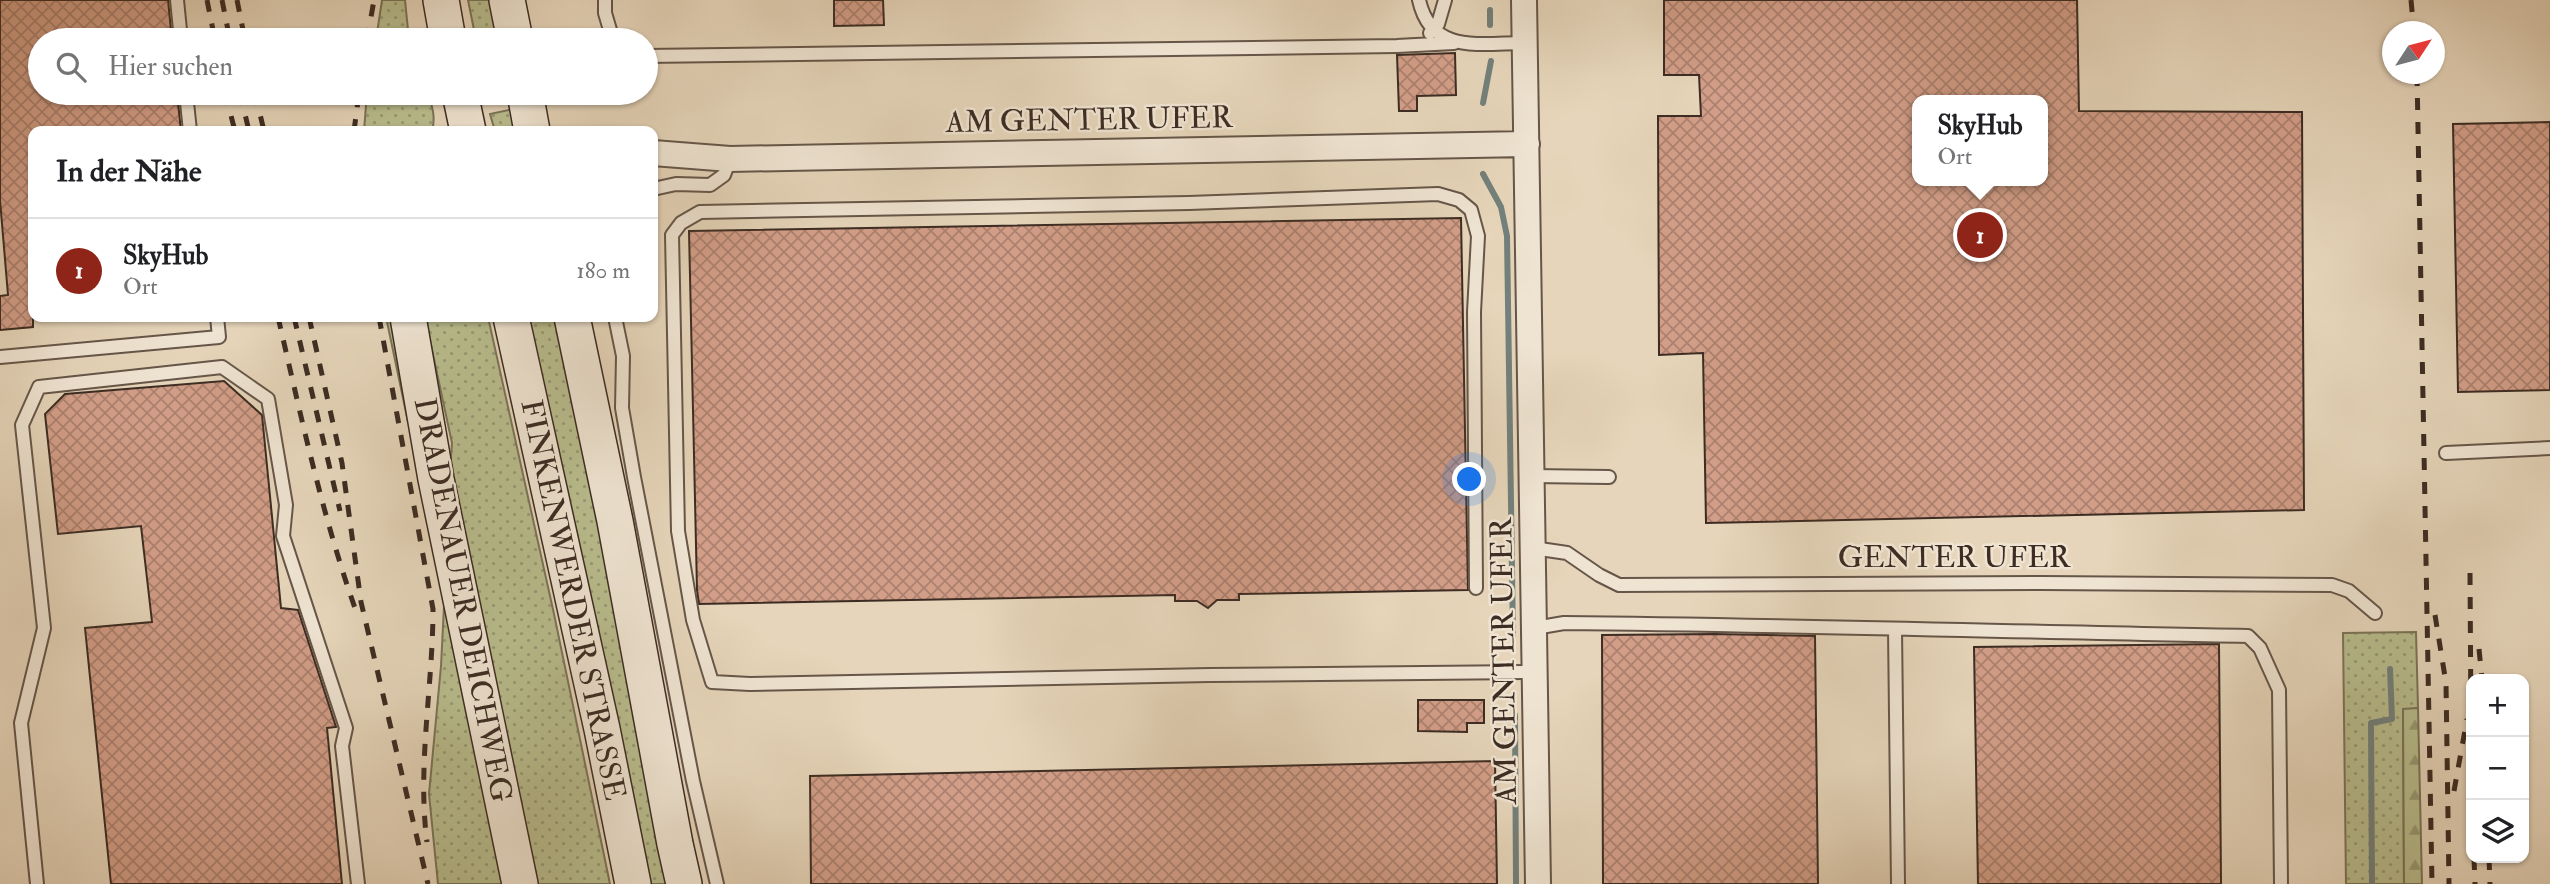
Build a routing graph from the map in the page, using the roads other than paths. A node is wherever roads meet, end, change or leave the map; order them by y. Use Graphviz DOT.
graph roads {
  1 [pos="177,0"];
  2 [pos="441,0"];
  3 [pos="507,0"];
  4 [pos="605,0"];
  5 [pos="1419,0"];
  6 [pos="1445,0"];
  7 [pos="1524,0"];
  8 [pos="180,28"];
  9 [pos="446,28"];
  10 [pos="513,28"];
  11 [pos="609,28"];
  12 [pos="1434,30"];
  13 [pos="1454,43"];
  14 [pos="1525,43"];
  15 [pos="1397,46"];
  16 [pos="658,56"];
  17 [pos="187,105"];
  18 [pos="450,105"];
  19 [pos="463,105"];
  20 [pos="527,105"];
  21 [pos="189,126"];
  22 [pos="447,126"];
  23 [pos="467,126"];
  24 [pos="531,126"];
  25 [pos="1527,144"];
  26 [pos="658,153"];
  27 [pos="730,159"];
  28 [pos="658,188"];
  29 [pos="218,322"];
  30 [pos="409,322"];
  31 [pos="512,322"];
  32 [pos="573,322"];
  33 [pos="616,322"];
  34 [pos="0,357"];
  35 [pos="2550,449"];
  36 [pos="2446,453"];
  37 [pos="1532,476"];
  38 [pos="1609,477"];
  39 [pos="1533,548"];
  40 [pos="1476,588"];
  41 [pos="2375,613"];
  42 [pos="1535,628"];
  43 [pos="1895,629"];
  44 [pos="1536,672"];
  45 [pos="37,884"];
  46 [pos="358,884"];
  47 [pos="520,884"];
  48 [pos="634,884"];
  49 [pos="684,884"];
  50 [pos="717,884"];
  51 [pos="1538,884"];
  52 [pos="1898,884"];
  53 [pos="2281,884"];
  1 -- 8 [label="lane"];
  2 -- 9 [label="main road"];
  3 -- 10 [label="main road"];
  4 -- 11 [label="lane"];
  5 -- 12 [label="lane"];
  6 -- 12 [label="lane"];
  7 -- 14 [label="street, AM GENTER UFER"];
  12 -- 13 [label="lane"];
  12 -- 15 [label="lane"];
  13 -- 14 [label="lane"];
  13 -- 15 [label="lane"];
  14 -- 25 [label="street, AM GENTER UFER"];
  15 -- 16 [label="lane"];
  17 -- 21 [label="lane"];
  18 -- 22 [label="main road"];
  19 -- 23 [label="main road"];
  20 -- 24 [label="main road"];
  25 -- 27 [label="street, AM GENTER UFER"];
  25 -- 37 [label="street, AM GENTER UFER"];
  26 -- 27 [label="street, AM GENTER UFER"];
  27 -- 28 [label="lane"];
  29 -- 34 [label="lane"];
  30 -- 47 [label="main road, DRADENAUER DEICHWEG"];
  31 -- 48 [label="main road, FINKENWERDER STRASSE"];
  32 -- 49 [label="main road, FINKENWERDER STRASSE"];
  33 -- 50 [label="lane"];
  35 -- 36 [label="lane"];
  37 -- 38 [label="lane"];
  37 -- 39 [label="street, AM GENTER UFER"];
  39 -- 41 [label="lane, GENTER UFER"];
  39 -- 42 [label="street, AM GENTER UFER"];
  40 -- 44 [label="lane"];
  42 -- 43 [label="lane"];
  42 -- 44 [label="street, AM GENTER UFER"];
  43 -- 52 [label="lane"];
  43 -- 53 [label="lane"];
  44 -- 51 [label="street, AM GENTER UFER"];
  45 -- 46 [label="lane"];
}
